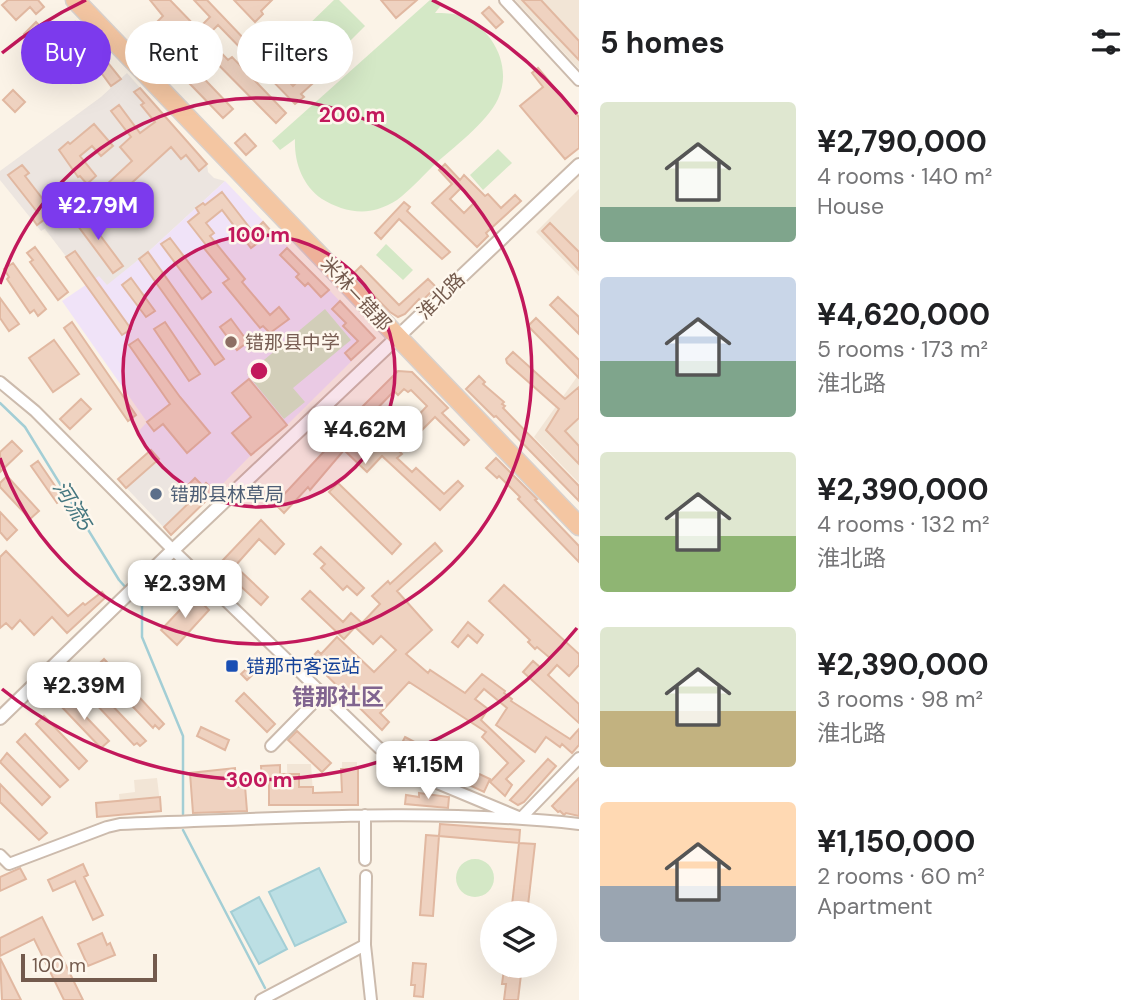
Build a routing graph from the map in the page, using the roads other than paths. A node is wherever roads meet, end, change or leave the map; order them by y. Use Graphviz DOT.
graph roads {
  1 [pos="75,0"];
  2 [pos="505,0"];
  3 [pos="579,80"];
  4 [pos="579,165"];
  5 [pos="398,338"];
  6 [pos="0,382"];
  7 [pos="579,526"];
  8 [pos="173,550"];
  9 [pos="323,693"];
  10 [pos="0,718"];
  11 [pos="271,746"];
  12 [pos="579,758"];
  13 [pos="365,815"];
  14 [pos="521,818"];
  15 [pos="579,824"];
  16 [pos="0,855"];
  17 [pos="365,860"];
  18 [pos="366,876"];
  19 [pos="365,945"];
  20 [pos="261,1000"];
  21 [pos="371,1000"];
  1 -- 5 [label="highway, 米林—错那"];
  2 -- 3 [label="street"];
  4 -- 5 [label="street, 淮北路"];
  5 -- 7 [label="highway, 米林—错那"];
  5 -- 8 [label="street, 淮北路"];
  6 -- 8 [label="street"];
  8 -- 9 [label="street"];
  8 -- 10 [label="street, 淮北路"];
  9 -- 11 [label="street"];
  9 -- 14 [label="street"];
  12 -- 14 [label="street"];
  13 -- 14 [label="street"];
  13 -- 16 [label="street"];
  13 -- 17 [label="street"];
  14 -- 15 [label="street"];
  18 -- 19 [label="street"];
  19 -- 20 [label="street"];
  19 -- 21 [label="street"];
}
